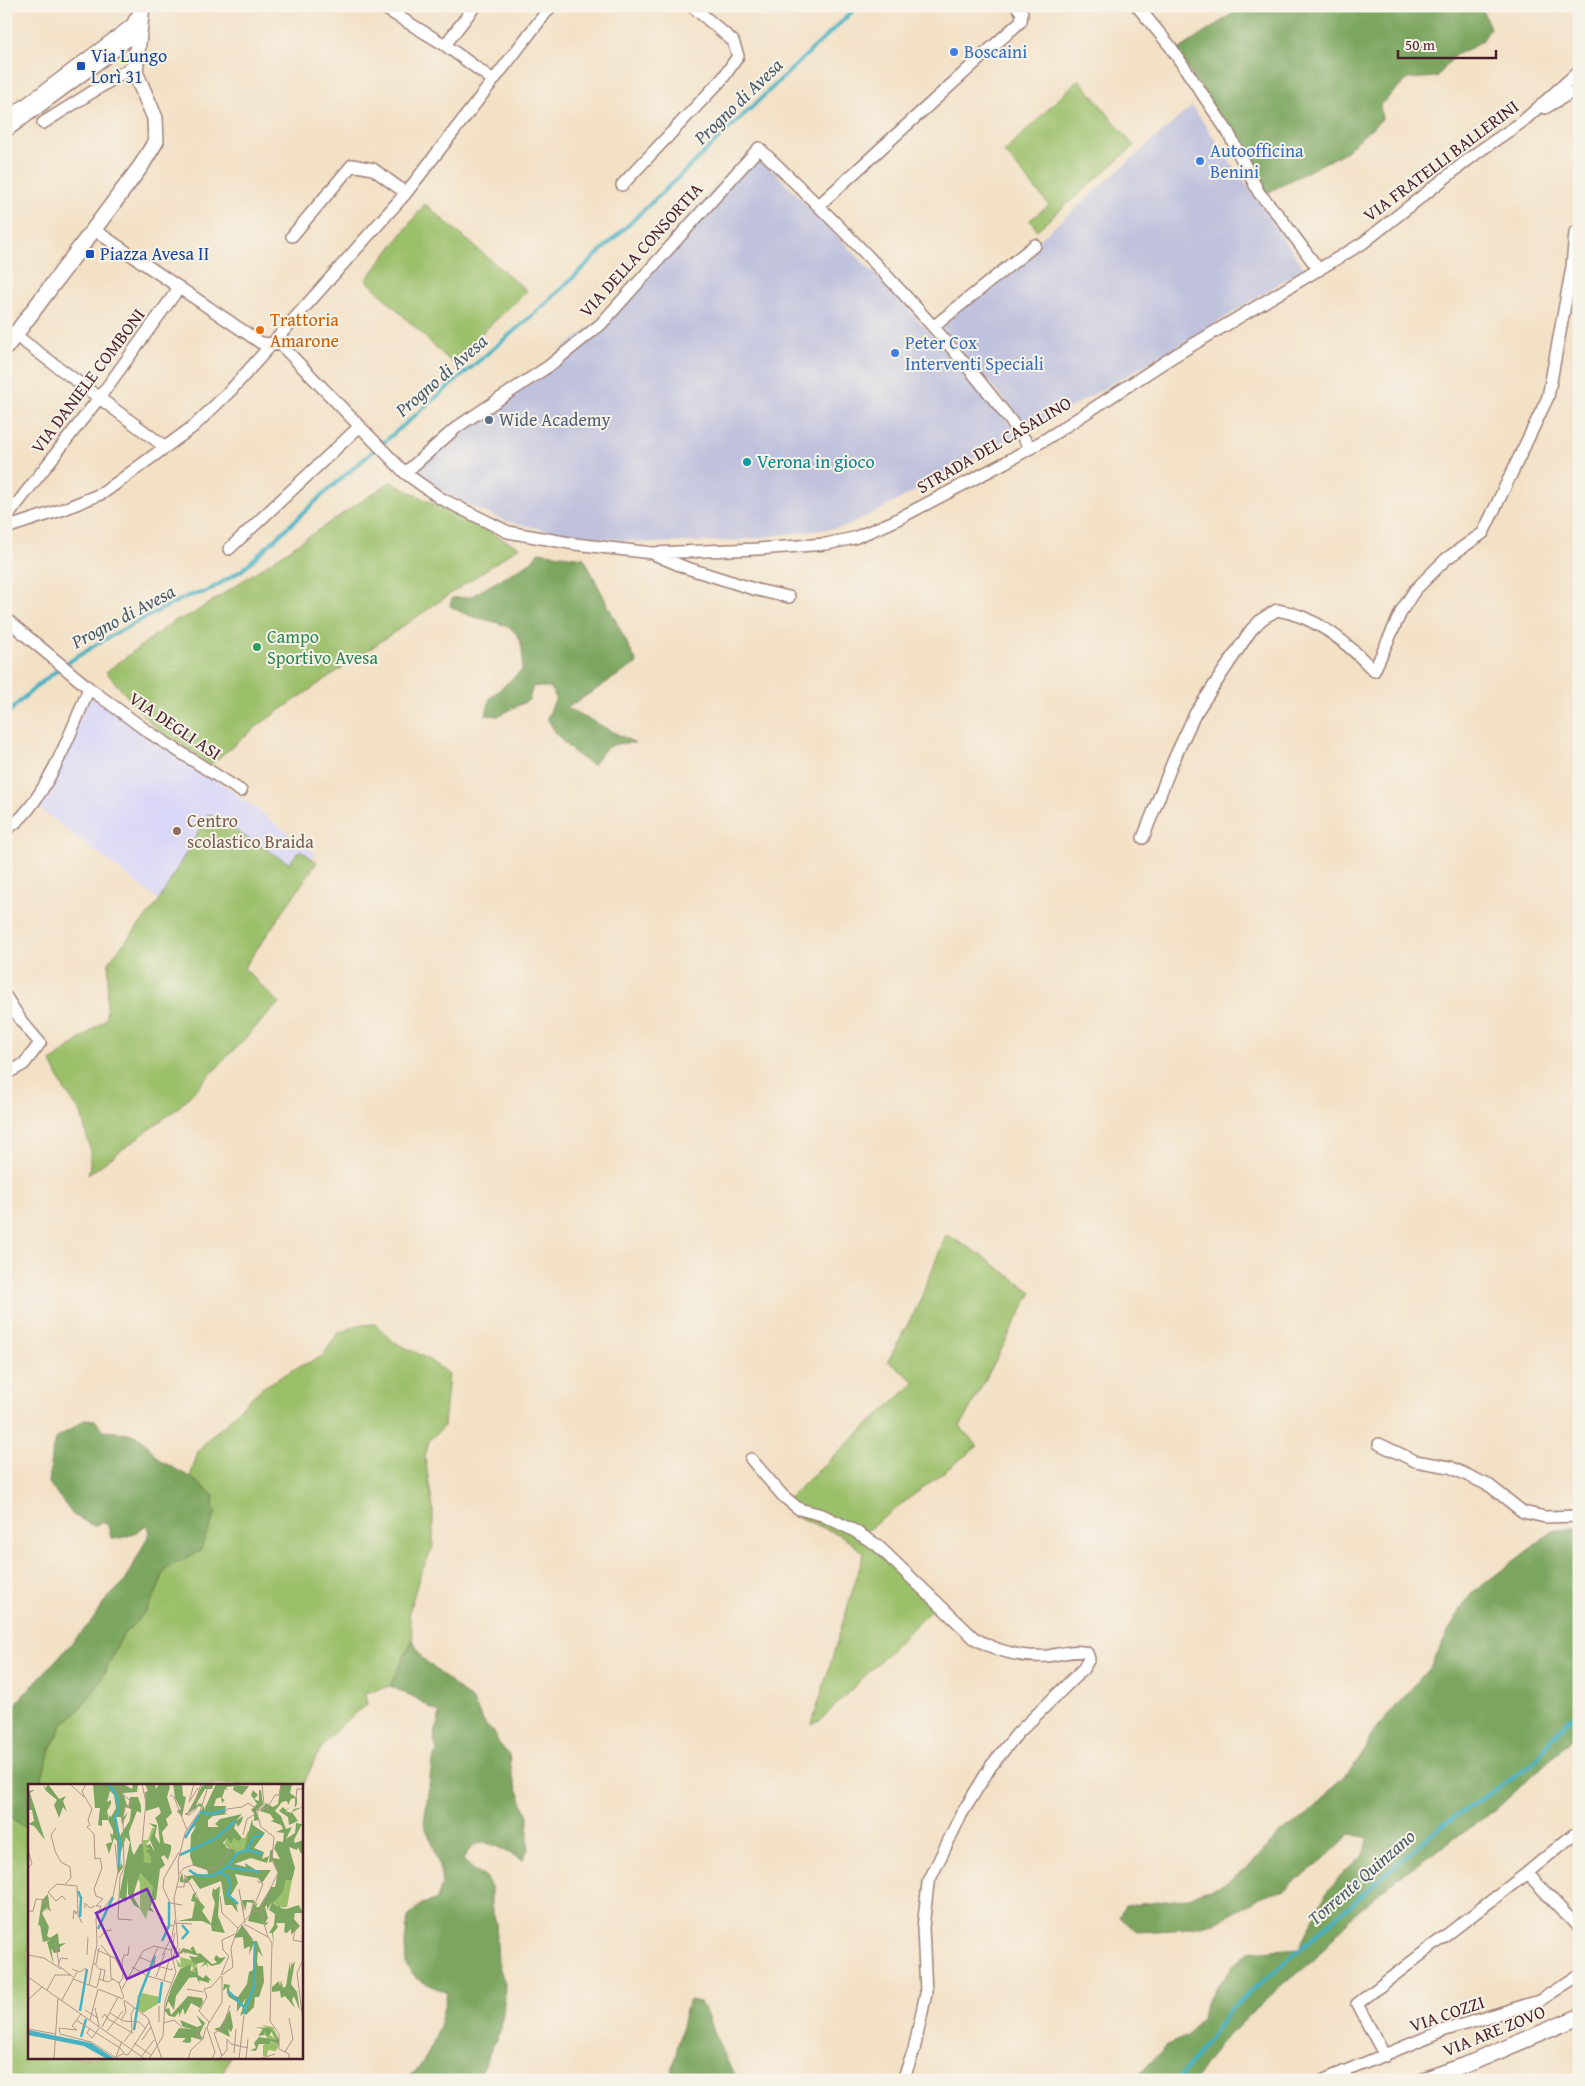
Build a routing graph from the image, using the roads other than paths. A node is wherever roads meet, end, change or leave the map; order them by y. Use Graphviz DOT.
graph roads {
  1 [pos="381,6"];
  2 [pos="475,6"];
  3 [pos="551,6"];
  4 [pos="692,6"];
  5 [pos="1017,6"];
  6 [pos="1137,6"];
  7 [pos="140,13"];
  8 [pos="446,46"];
  9 [pos="109,54"];
  10 [pos="134,69"];
  11 [pos="1579,71"];
  12 [pos="493,80"];
  13 [pos="1579,88"];
  14 [pos="6,119"];
  15 [pos="1522,122"];
  16 [pos="43,124"];
  17 [pos="6,129"];
  18 [pos="622,186"];
  19 [pos="406,193"];
  20 [pos="819,206"];
  21 [pos="93,229"];
  22 [pos="1579,230"];
  23 [pos="292,236"];
  24 [pos="1035,245"];
  25 [pos="1319,270"];
  26 [pos="179,288"];
  27 [pos="933,327"];
  28 [pos="10,341"];
  29 [pos="276,344"];
  30 [pos="99,398"];
  31 [pos="360,426"];
  32 [pos="165,446"];
  33 [pos="1031,448"];
  34 [pos="405,473"];
  35 [pos="6,518"];
  36 [pos="6,528"];
  37 [pos="229,549"];
  38 [pos="652,553"];
  39 [pos="789,597"];
  40 [pos="6,619"];
  41 [pos="89,688"];
  42 [pos="242,791"];
  43 [pos="6,829"];
  44 [pos="1144,838"];
  45 [pos="6,997"];
  46 [pos="6,1074"];
  47 [pos="1379,1444"];
  48 [pos="751,1459"];
  49 [pos="1579,1516"];
  50 [pos="1573,1835"];
  51 [pos="1527,1873"];
  52 [pos="1579,1928"];
  53 [pos="1579,1975"];
  54 [pos="1579,2017"];
  55 [pos="1385,2056"];
  56 [pos="903,2080"];
  57 [pos="1324,2080"];
  58 [pos="1423,2080"];
  1 -- 8 [label="street"];
  2 -- 8 [label="street"];
  3 -- 12 [label="street"];
  4 -- 18 [label="street"];
  5 -- 20 [label="street"];
  6 -- 25 [label="street"];
  7 -- 9 [label="street"];
  7 -- 10 [label="street"];
  7 -- 14 [label="street"];
  8 -- 12 [label="street"];
  9 -- 10 [label="street"];
  9 -- 17 [label="street"];
  10 -- 16 [label="street"];
  10 -- 21 [label="street"];
  11 -- 15 [label="street, VIA FRATELLI BALLERINI"];
  12 -- 19 [label="street"];
  13 -- 15 [label="street"];
  15 -- 25 [label="street, VIA FRATELLI BALLERINI"];
  19 -- 23 [label="street"];
  19 -- 29 [label="street"];
  20 -- 27 [label="street, VIA DELLA CONSORTIA"];
  20 -- 34 [label="street, VIA DELLA CONSORTIA"];
  21 -- 26 [label="street"];
  21 -- 28 [label="street"];
  22 -- 44 [label="street"];
  24 -- 27 [label="street"];
  25 -- 33 [label="street, STRADA DEL CASALINO"];
  26 -- 29 [label="street"];
  26 -- 30 [label="street, VIA DANIELE COMBONI"];
  27 -- 33 [label="street, VIA DELLA CONSORTIA"];
  28 -- 30 [label="street"];
  29 -- 31 [label="street, STRADA DEL CASALINO"];
  29 -- 32 [label="street"];
  30 -- 32 [label="street"];
  30 -- 35 [label="street, VIA DANIELE COMBONI"];
  31 -- 34 [label="street, STRADA DEL CASALINO"];
  31 -- 37 [label="street"];
  32 -- 36 [label="street"];
  33 -- 38 [label="street, STRADA DEL CASALINO"];
  34 -- 38 [label="street, STRADA DEL CASALINO"];
  38 -- 39 [label="street, STRADA DEL CASALINO"];
  40 -- 41 [label="street, VIA DEGLI ASI"];
  41 -- 42 [label="street, VIA DEGLI ASI"];
  41 -- 43 [label="street"];
  45 -- 46 [label="street"];
  47 -- 49 [label="street"];
  48 -- 56 [label="street"];
  50 -- 51 [label="street"];
  51 -- 52 [label="street"];
  51 -- 55 [label="street"];
  53 -- 55 [label="street, VIA COZZI"];
  54 -- 58 [label="street, VIA ARE ZOVO"];
  55 -- 57 [label="street, VIA COZZI"];
}
